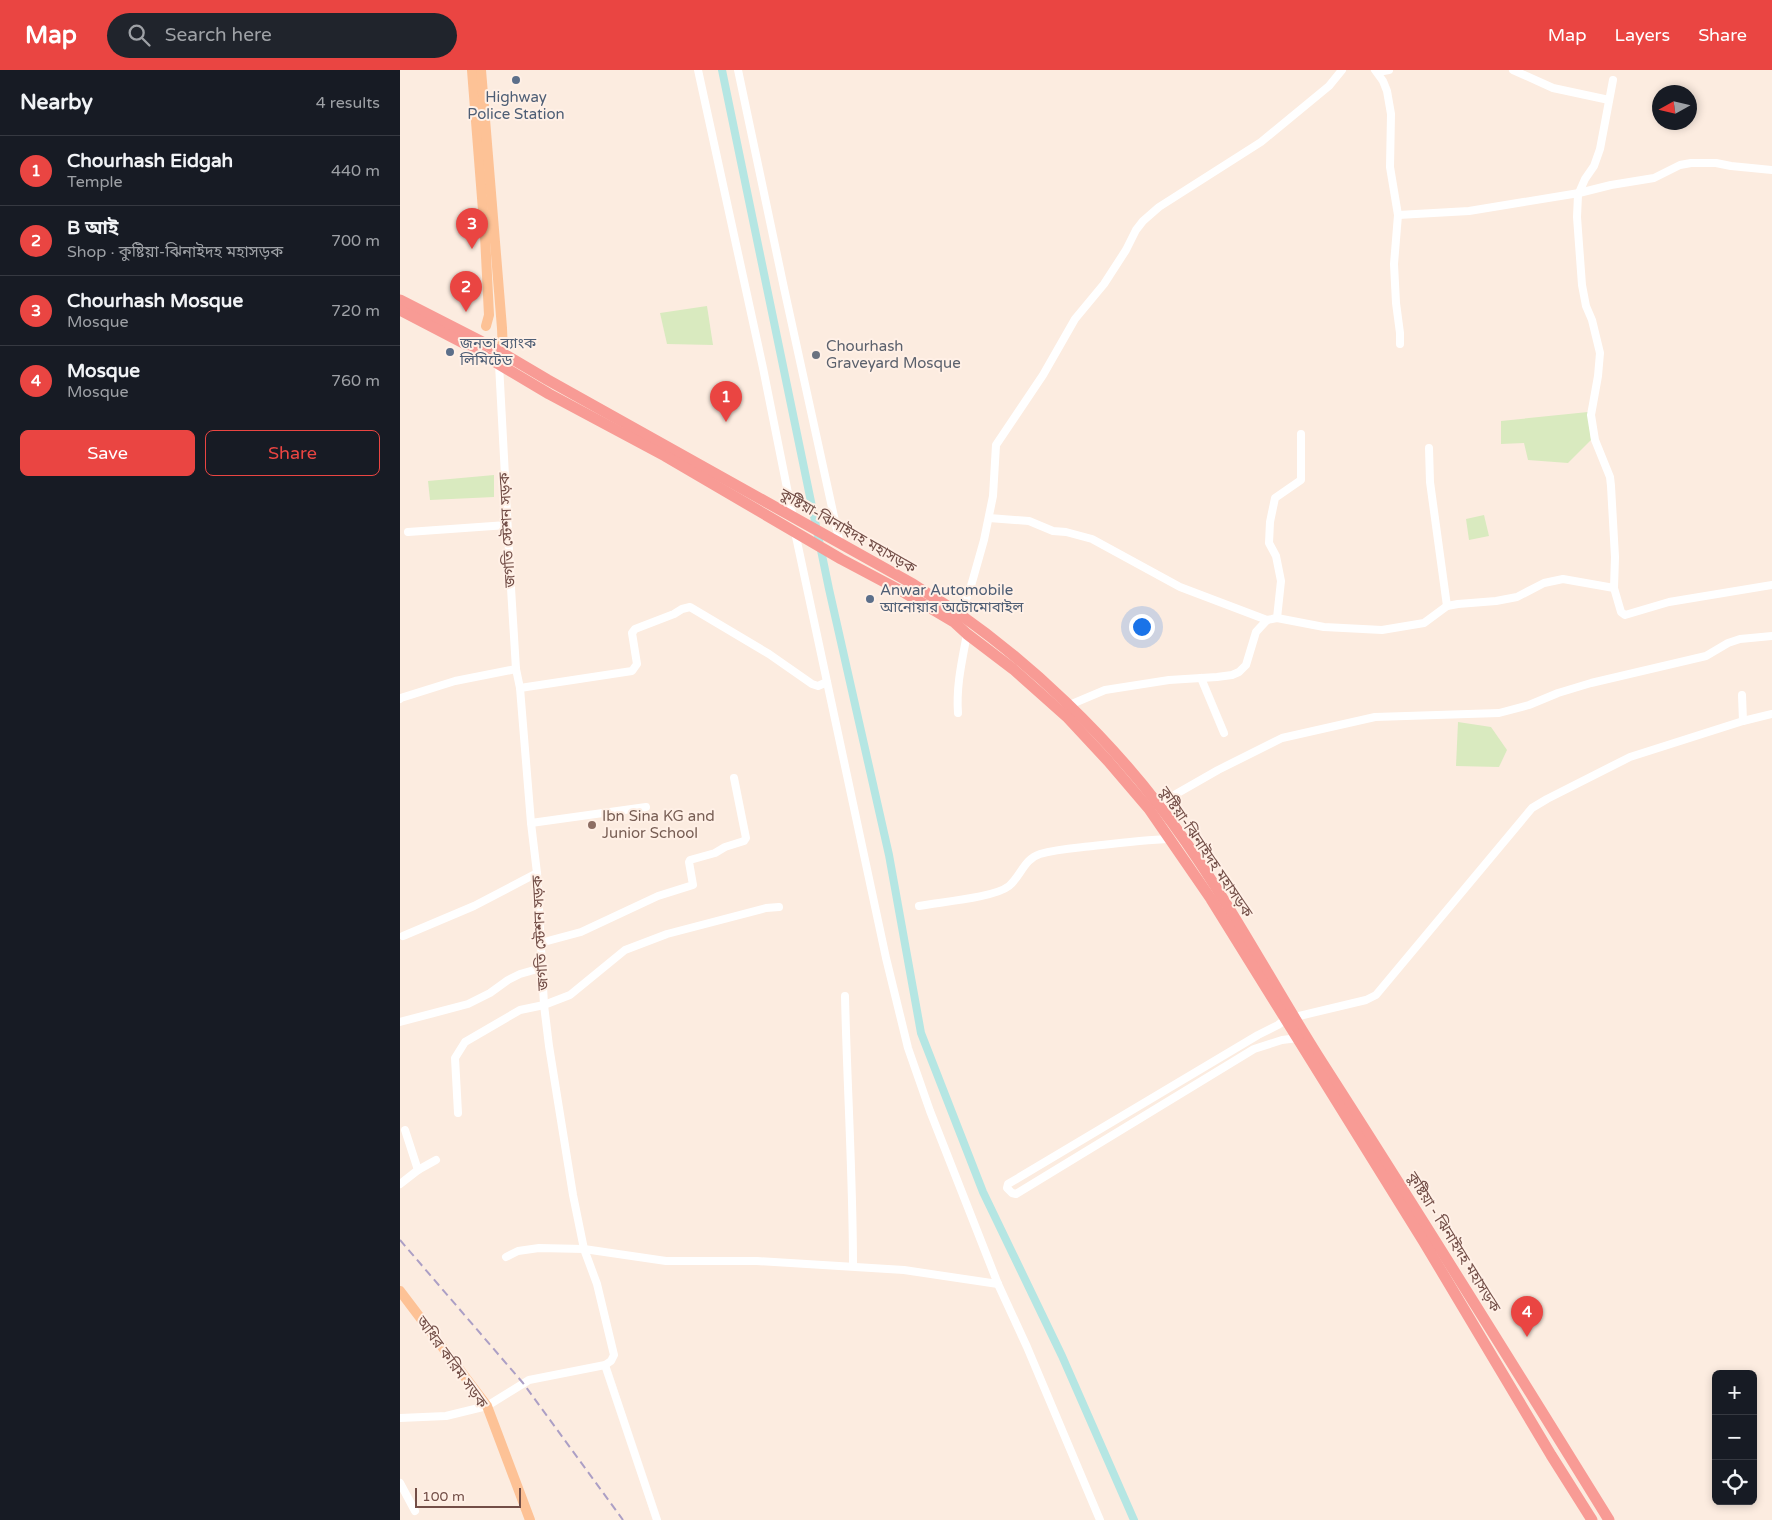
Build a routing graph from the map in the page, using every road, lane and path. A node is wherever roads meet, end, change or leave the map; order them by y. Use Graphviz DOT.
graph roads {
  1 [pos="472,70"];
  2 [pos="481,70"];
  3 [pos="698,70"];
  4 [pos="738,70"];
  5 [pos="1342,70"];
  6 [pos="1389,70"];
  7 [pos="1513,70"];
  8 [pos="1376,71"];
  9 [pos="1613,80"];
  10 [pos="479,95"];
  11 [pos="1609,100"];
  12 [pos="1772,170"];
  13 [pos="1579,193"];
  14 [pos="1398,215"];
  15 [pos="400,300"];
  16 [pos="400,310"];
  17 [pos="486,326"];
  18 [pos="502,328"];
  19 [pos="470,341"];
  20 [pos="1400,344"];
  21 [pos="501,358"];
  22 [pos="1301,434"];
  23 [pos="1429,448"];
  24 [pos="674,455"];
  25 [pos="989,518"];
  26 [pos="797,519"];
  27 [pos="507,526"];
  28 [pos="408,532"];
  29 [pos="796,533"];
  30 [pos="839,543"];
  31 [pos="1772,585"];
  32 [pos="1614,588"];
  33 [pos="1447,606"];
  34 [pos="956,618"];
  35 [pos="1277,618"];
  36 [pos="1267,620"];
  37 [pos="967,634"];
  38 [pos="1772,636"];
  39 [pos="516,669"];
  40 [pos="1202,678"];
  41 [pos="828,682"];
  42 [pos="520,688"];
  43 [pos="1742,695"];
  44 [pos="400,698"];
  45 [pos="1063,707"];
  46 [pos="958,713"];
  47 [pos="1772,714"];
  48 [pos="1743,721"];
  49 [pos="1224,733"];
  50 [pos="734,778"];
  51 [pos="1153,806"];
  52 [pos="646,807"];
  53 [pos="531,823"];
  54 [pos="1170,840"];
  55 [pos="537,873"];
  56 [pos="919,906"];
  57 [pos="778,907"];
  58 [pos="403,936"];
  59 [pos="540,943"];
  60 [pos="542,968"];
  61 [pos="845,996"];
  62 [pos="544,1004"];
  63 [pos="1292,1020"];
  64 [pos="400,1022"];
  65 [pos="1299,1035"];
  66 [pos="458,1113"];
  67 [pos="405,1130"];
  68 [pos="436,1160"];
  69 [pos="418,1170"];
  70 [pos="400,1184"];
  71 [pos="584,1249"];
  72 [pos="506,1257"];
  73 [pos="853,1266"];
  74 [pos="998,1284"];
  75 [pos="400,1291"];
  76 [pos="605,1365"];
  77 [pos="487,1406"];
  78 [pos="400,1418"];
  79 [pos="400,1483"];
  80 [pos="415,1511"];
  81 [pos="530,1520"];
  82 [pos="657,1520"];
  83 [pos="1100,1520"];
  84 [pos="1592,1520"];
  85 [pos="1610,1520"];
  1 -- 10 [label="main road"];
  2 -- 10 [label="main road"];
  3 -- 26 [label="street"];
  4 -- 30 [label="street"];
  5 -- 25 [label="street"];
  6 -- 8 [label="street"];
  7 -- 11 [label="street"];
  8 -- 14 [label="street"];
  9 -- 11 [label="street"];
  10 -- 17 [label="main road"];
  10 -- 18 [label="main road"];
  11 -- 13 [label="street"];
  12 -- 13 [label="street"];
  13 -- 14 [label="street"];
  13 -- 32 [label="street"];
  14 -- 20 [label="street"];
  15 -- 19 [label="highway, কুষ্টিয়া-ঝিনাইদহ মহাসড়ক"];
  16 -- 19 [label="highway, কুষ্টিয়া-ঝিনাইদহ মহাসড়ক"];
  17 -- 18 [label="main road"];
  17 -- 19 [label="main road"];
  18 -- 21 [label="main road"];
  19 -- 21 [label="highway, কুষ্টিয়া-ঝিনাইদহ মহাসড়ক"];
  21 -- 24 [label="highway, কুষ্টিয়া-ঝিনাইদহ মহাসড়ক"];
  21 -- 27 [label="street, জগতি স্টেশন সড়ক"];
  22 -- 35 [label="street"];
  23 -- 33 [label="street"];
  24 -- 26 [label="highway, কুষ্টিয়া-ঝিনাইদহ মহাসড়ক"];
  24 -- 29 [label="highway, কুষ্টিয়া-ঝিনাইদহ মহাসড়ক"];
  25 -- 34 [label="street"];
  25 -- 36 [label="street"];
  26 -- 29 [label="street"];
  26 -- 30 [label="highway, কুষ্টিয়া-ঝিনাইদহ মহাসড়ক"];
  27 -- 28 [label="street"];
  27 -- 39 [label="street, জগতি স্টেশন সড়ক"];
  29 -- 34 [label="highway, কুষ্টিয়া-ঝিনাইদহ মহাসড়ক"];
  29 -- 41 [label="street"];
  30 -- 34 [label="highway, কুষ্টিয়া-ঝিনাইদহ মহাসড়ক"];
  31 -- 32 [label="street"];
  32 -- 33 [label="street"];
  33 -- 35 [label="street"];
  34 -- 37 [label="highway, কুষ্টিয়া-ঝিনাইদহ মহাসড়ক"];
  34 -- 45 [label="highway, কুষ্টিয়া-ঝিনাইদহ মহাসড়ক"];
  35 -- 36 [label="street"];
  36 -- 40 [label="street"];
  37 -- 45 [label="highway, কুষ্টিয়া-ঝিনাইদহ মহাসড়ক"];
  37 -- 46 [label="street"];
  38 -- 51 [label="street"];
  39 -- 42 [label="street, জগতি স্টেশন সড়ক"];
  39 -- 44 [label="street"];
  40 -- 45 [label="street"];
  40 -- 49 [label="street"];
  41 -- 42 [label="street"];
  41 -- 74 [label="street"];
  42 -- 53 [label="street, জগতি স্টেশন সড়ক"];
  43 -- 48 [label="street"];
  45 -- 51 [label="highway, কুষ্টিয়া-ঝিনাইদহ মহাসড়ক"];
  47 -- 48 [label="street"];
  48 -- 63 [label="street"];
  50 -- 59 [label="street"];
  51 -- 54 [label="highway, কুষ্টিয়া-ঝিনাইদহ মহাসড়ক"];
  51 -- 63 [label="highway, কুষ্টিয়া-ঝিনাইদহ মহাসড়ক"];
  52 -- 53 [label="street"];
  53 -- 55 [label="street, জগতি স্টেশন সড়ক"];
  54 -- 56 [label="street"];
  54 -- 63 [label="highway, কুষ্টিয়া-ঝিনাইদহ মহাসড়ক"];
  55 -- 58 [label="street"];
  55 -- 59 [label="street, জগতি স্টেশন সড়ক"];
  57 -- 62 [label="street"];
  59 -- 60 [label="street, জগতি স্টেশন সড়ক"];
  60 -- 62 [label="street, জগতি স্টেশন সড়ক"];
  60 -- 64 [label="street"];
  61 -- 73 [label="street"];
  62 -- 66 [label="street"];
  62 -- 71 [label="street, জগতি স্টেশন সড়ক"];
  63 -- 65 [label="highway, কুষ্টিয়া-ঝিনাইদহ মহাসড়ক"];
  63 -- 65 [label="street"];
  65 -- 84 [label="highway, কুষ্টিয়া - ঝিনাইদহ মহাসড়ক"];
  65 -- 85 [label="highway, কুষ্টিয়া - ঝিনাইদহ মহাসড়ক"];
  67 -- 69 [label="street"];
  68 -- 69 [label="street"];
  69 -- 70 [label="street"];
  71 -- 72 [label="street"];
  71 -- 73 [label="street"];
  71 -- 76 [label="street, জগতি স্টেশন সড়ক"];
  73 -- 74 [label="street"];
  74 -- 83 [label="street"];
  75 -- 77 [label="main road, অধির করিম সড়ক"];
  76 -- 77 [label="street"];
  76 -- 82 [label="street"];
  77 -- 78 [label="street"];
  77 -- 81 [label="main road, অধির করিম সড়ক"];
  79 -- 80 [label="street"];
}
